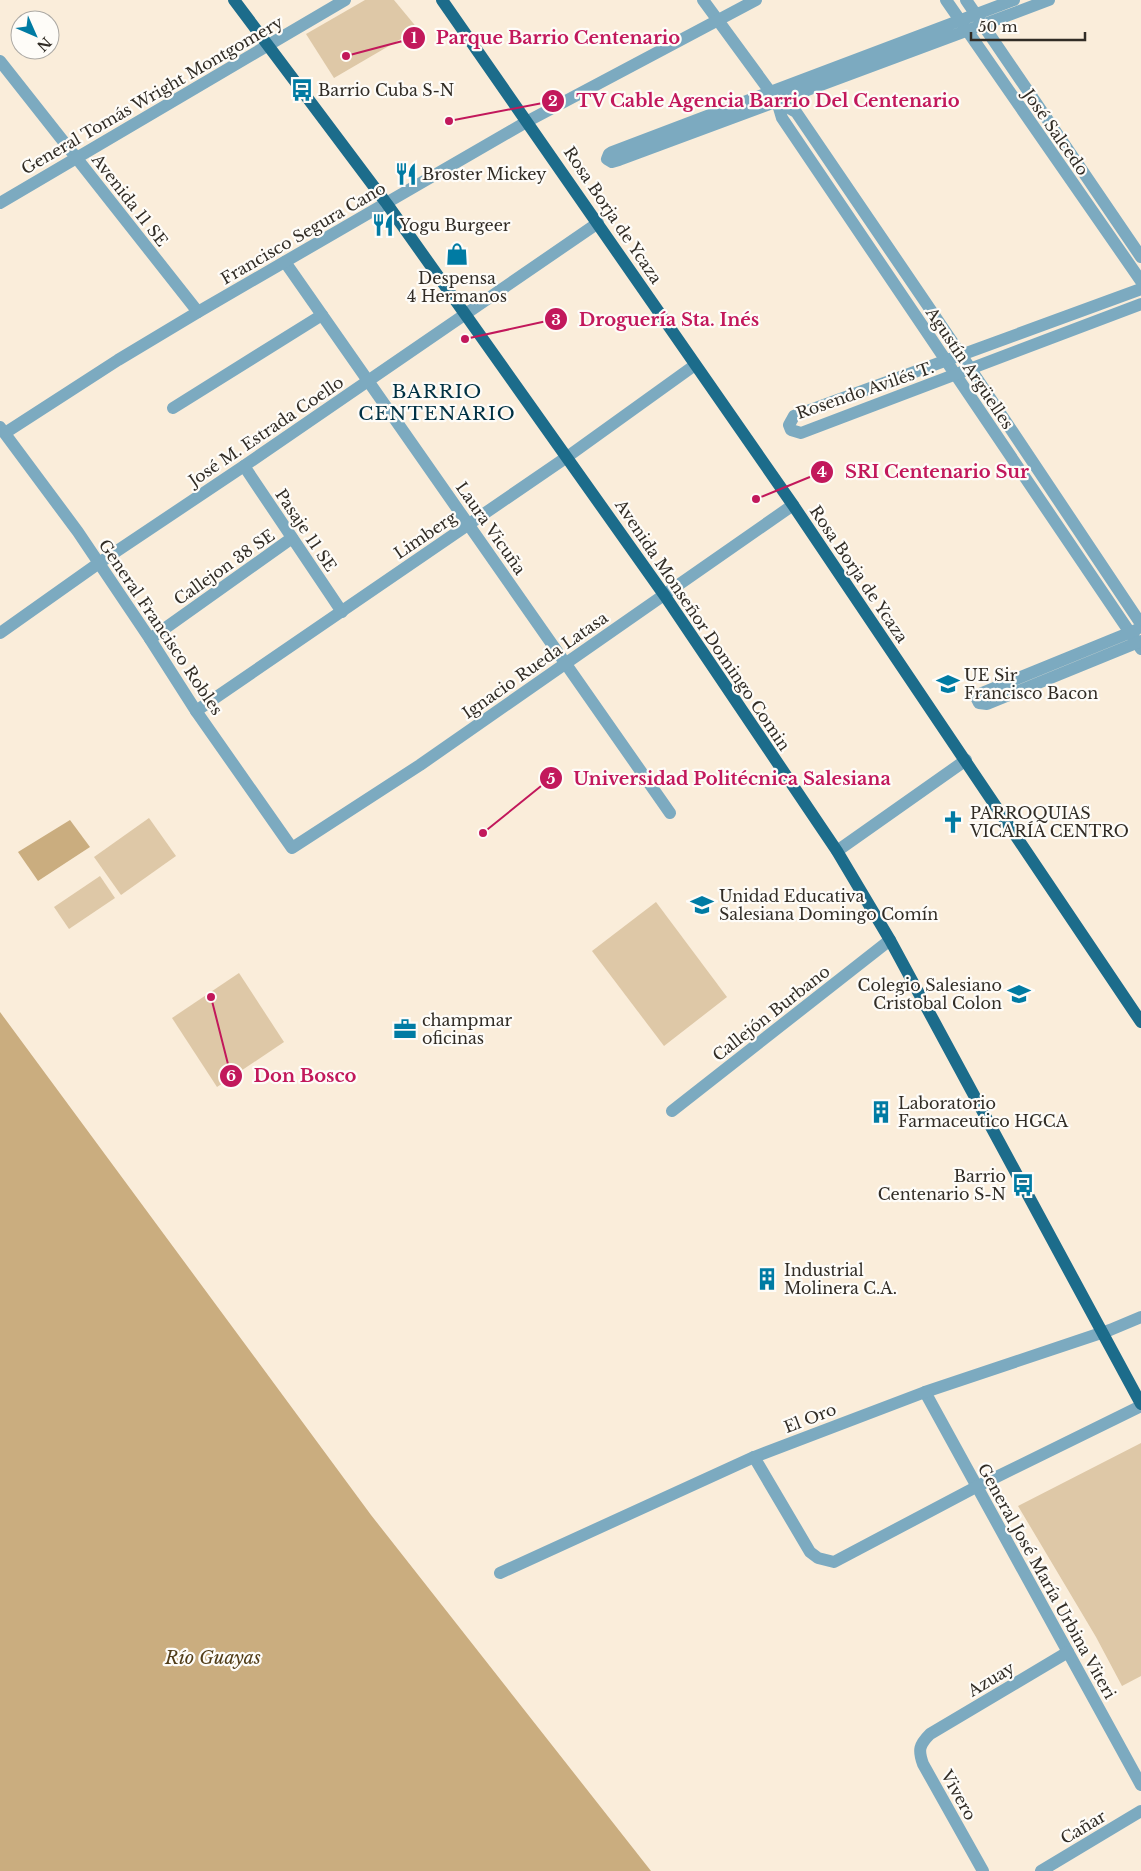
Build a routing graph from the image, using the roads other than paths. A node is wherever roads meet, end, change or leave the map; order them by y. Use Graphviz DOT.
graph roads {
  1 [pos="234,0"];
  2 [pos="346,0"];
  3 [pos="442,0"];
  4 [pos="703,0"];
  5 [pos="756,0"];
  6 [pos="946,0"];
  7 [pos="966,0"];
  8 [pos="1014,0"];
  9 [pos="1049,0"];
  10 [pos="980,19"];
  11 [pos="718,20"];
  12 [pos="964,25"];
  13 [pos="268,45"];
  14 [pos="0,60"];
  15 [pos="769,91"];
  16 [pos="777,102"];
  17 [pos="528,122"];
  18 [pos="1066,147"];
  19 [pos="1052,155"];
  20 [pos="77,158"];
  21 [pos="0,203"];
  22 [pos="387,204"];
  23 [pos="598,223"];
  24 [pos="872,223"];
  25 [pos="859,231"];
  26 [pos="1141,257"];
  27 [pos="285,262"];
  28 [pos="1141,281"];
  29 [pos="1141,289"];
  30 [pos="1141,304"];
  31 [pos="198,312"];
  32 [pos="465,314"];
  33 [pos="322,315"];
  34 [pos="962,356"];
  35 [pos="946,362"];
  36 [pos="695,365"];
  37 [pos="972,370"];
  38 [pos="955,375"];
  39 [pos="368,380"];
  40 [pos="173,408"];
  41 [pos="2,430"];
  42 [pos="567,457"];
  43 [pos="244,466"];
  44 [pos="1053,492"];
  45 [pos="1041,501"];
  46 [pos="793,506"];
  47 [pos="469,525"];
  48 [pos="292,538"];
  49 [pos="99,563"];
  50 [pos="664,596"];
  51 [pos="342,612"];
  52 [pos="1141,624"];
  53 [pos="0,633"];
  54 [pos="150,639"];
  55 [pos="1138,639"];
  56 [pos="565,663"];
  57 [pos="196,711"];
  58 [pos="966,760"];
  59 [pos="670,812"];
  60 [pos="292,848"];
  61 [pos="837,851"];
  62 [pos="890,940"];
  63 [pos="1141,1022"];
  64 [pos="672,1111"];
  65 [pos="1141,1317"];
  66 [pos="1102,1332"];
  67 [pos="925,1392"];
  68 [pos="1141,1405"];
  69 [pos="754,1456"];
  70 [pos="976,1487"];
  71 [pos="500,1573"];
  72 [pos="1068,1652"];
  73 [pos="930,1734"];
  74 [pos="1141,1785"];
  75 [pos="1141,1811"];
  76 [pos="983,1871"];
  77 [pos="1041,1871"];
  1 -- 13 [label="main road, Avenida Monseñor Domingo Comin"];
  2 -- 13 [label="street, General Tomás Wright Montgomery"];
  3 -- 17 [label="main road, Rosa Borja de Ycaza"];
  4 -- 11 [label="street, Agustín Argüelles"];
  5 -- 11 [label="street, Francisco Segura Cano"];
  6 -- 12 [label="street, José Salcedo"];
  7 -- 10 [label="street, José Salcedo"];
  8 -- 10 [label="street"];
  9 -- 10 [label="street"];
  10 -- 12 [label="street"];
  10 -- 18 [label="street, José Salcedo"];
  11 -- 15 [label="street, Agustín Argüelles"];
  11 -- 17 [label="street, Francisco Segura Cano"];
  12 -- 15 [label="street"];
  12 -- 16 [label="street"];
  12 -- 19 [label="street, José Salcedo"];
  13 -- 20 [label="street, General Tomás Wright Montgomery"];
  13 -- 22 [label="main road, Avenida Monseñor Domingo Comin"];
  14 -- 20 [label="street, Avenida 11 SE"];
  15 -- 16 [label="street, Agustín Argüelles"];
  15 -- 16 [label="street"];
  16 -- 24 [label="street, Agustín Argüelles"];
  16 -- 25 [label="street, Agustín Argüelles"];
  17 -- 22 [label="street, Francisco Segura Cano"];
  17 -- 23 [label="main road, Rosa Borja de Ycaza"];
  18 -- 19 [label="street"];
  18 -- 26 [label="street, José Salcedo"];
  19 -- 28 [label="street, José Salcedo"];
  20 -- 21 [label="street, General Tomás Wright Montgomery"];
  20 -- 31 [label="street, Avenida 11 SE"];
  22 -- 27 [label="street, Francisco Segura Cano"];
  22 -- 32 [label="main road, Avenida Monseñor Domingo Comin"];
  23 -- 32 [label="street, José M. Estrada Coello"];
  23 -- 36 [label="main road, Rosa Borja de Ycaza"];
  24 -- 25 [label="street"];
  24 -- 34 [label="street, Agustín Argüelles"];
  25 -- 35 [label="street, Agustín Argüelles"];
  27 -- 31 [label="street, Francisco Segura Cano"];
  27 -- 33 [label="street, Laura Vicuña"];
  29 -- 34 [label="street, Rosendo Avilés T."];
  30 -- 37 [label="street, Rosendo Avilés T."];
  31 -- 41 [label="street, Francisco Segura Cano"];
  32 -- 39 [label="street, José M. Estrada Coello"];
  32 -- 42 [label="main road, Avenida Monseñor Domingo Comin"];
  33 -- 39 [label="street, Laura Vicuña"];
  33 -- 40 [label="street"];
  34 -- 35 [label="street, Rosendo Avilés T."];
  34 -- 37 [label="street, Agustín Argüelles"];
  35 -- 38 [label="street, Agustín Argüelles"];
  35 -- 38 [label="street, Rosendo Avilés T."];
  36 -- 42 [label="street, Limberg"];
  36 -- 46 [label="main road, Rosa Borja de Ycaza"];
  37 -- 38 [label="street, Rosendo Avilés T."];
  37 -- 44 [label="street, Agustín Argüelles"];
  38 -- 45 [label="street, Agustín Argüelles"];
  39 -- 43 [label="street, José M. Estrada Coello"];
  39 -- 47 [label="street, Laura Vicuña"];
  41 -- 49 [label="street, General Francisco Robles"];
  42 -- 47 [label="street, Limberg"];
  42 -- 50 [label="main road, Avenida Monseñor Domingo Comin"];
  43 -- 48 [label="street, Pasaje 11 SE"];
  43 -- 49 [label="street, José M. Estrada Coello"];
  44 -- 45 [label="street"];
  44 -- 52 [label="street, Agustín Argüelles"];
  45 -- 55 [label="street, Agustín Argüelles"];
  46 -- 50 [label="street, Ignacio Rueda Latasa"];
  46 -- 58 [label="main road, Rosa Borja de Ycaza"];
  47 -- 51 [label="street, Limberg"];
  47 -- 56 [label="street, Laura Vicuña"];
  48 -- 51 [label="street, Pasaje 11 SE"];
  48 -- 54 [label="street, Callejon 38 SE"];
  49 -- 53 [label="street, José M. Estrada Coello"];
  49 -- 54 [label="street, General Francisco Robles"];
  50 -- 56 [label="street, Ignacio Rueda Latasa"];
  50 -- 61 [label="main road, Avenida Monseñor Domingo Comin"];
  51 -- 57 [label="street, Limberg"];
  54 -- 57 [label="street, General Francisco Robles"];
  55 -- 55 [label="street"];
  56 -- 59 [label="street, Laura Vicuña"];
  56 -- 60 [label="street, Ignacio Rueda Latasa"];
  57 -- 60 [label="street, General Francisco Robles"];
  58 -- 61 [label="street"];
  58 -- 63 [label="main road, Rosa Borja de Ycaza"];
  61 -- 62 [label="main road, Avenida Monseñor Domingo Comin"];
  62 -- 64 [label="street, Callejón Burbano"];
  62 -- 66 [label="main road, Avenida Monseñor Domingo Comin"];
  65 -- 66 [label="street, El Oro"];
  66 -- 67 [label="street, El Oro"];
  66 -- 68 [label="main road, Avenida Monseñor Domingo Comin"];
  67 -- 69 [label="street, El Oro"];
  67 -- 70 [label="street, General José María Urbina Viteri"];
  68 -- 70 [label="street"];
  69 -- 70 [label="street"];
  69 -- 71 [label="street, El Oro"];
  70 -- 72 [label="street, General José María Urbina Viteri"];
  72 -- 73 [label="street, Azuay"];
  72 -- 74 [label="street, General José María Urbina Viteri"];
  73 -- 76 [label="street, Vivero"];
  75 -- 77 [label="street, Cañar"];
}
